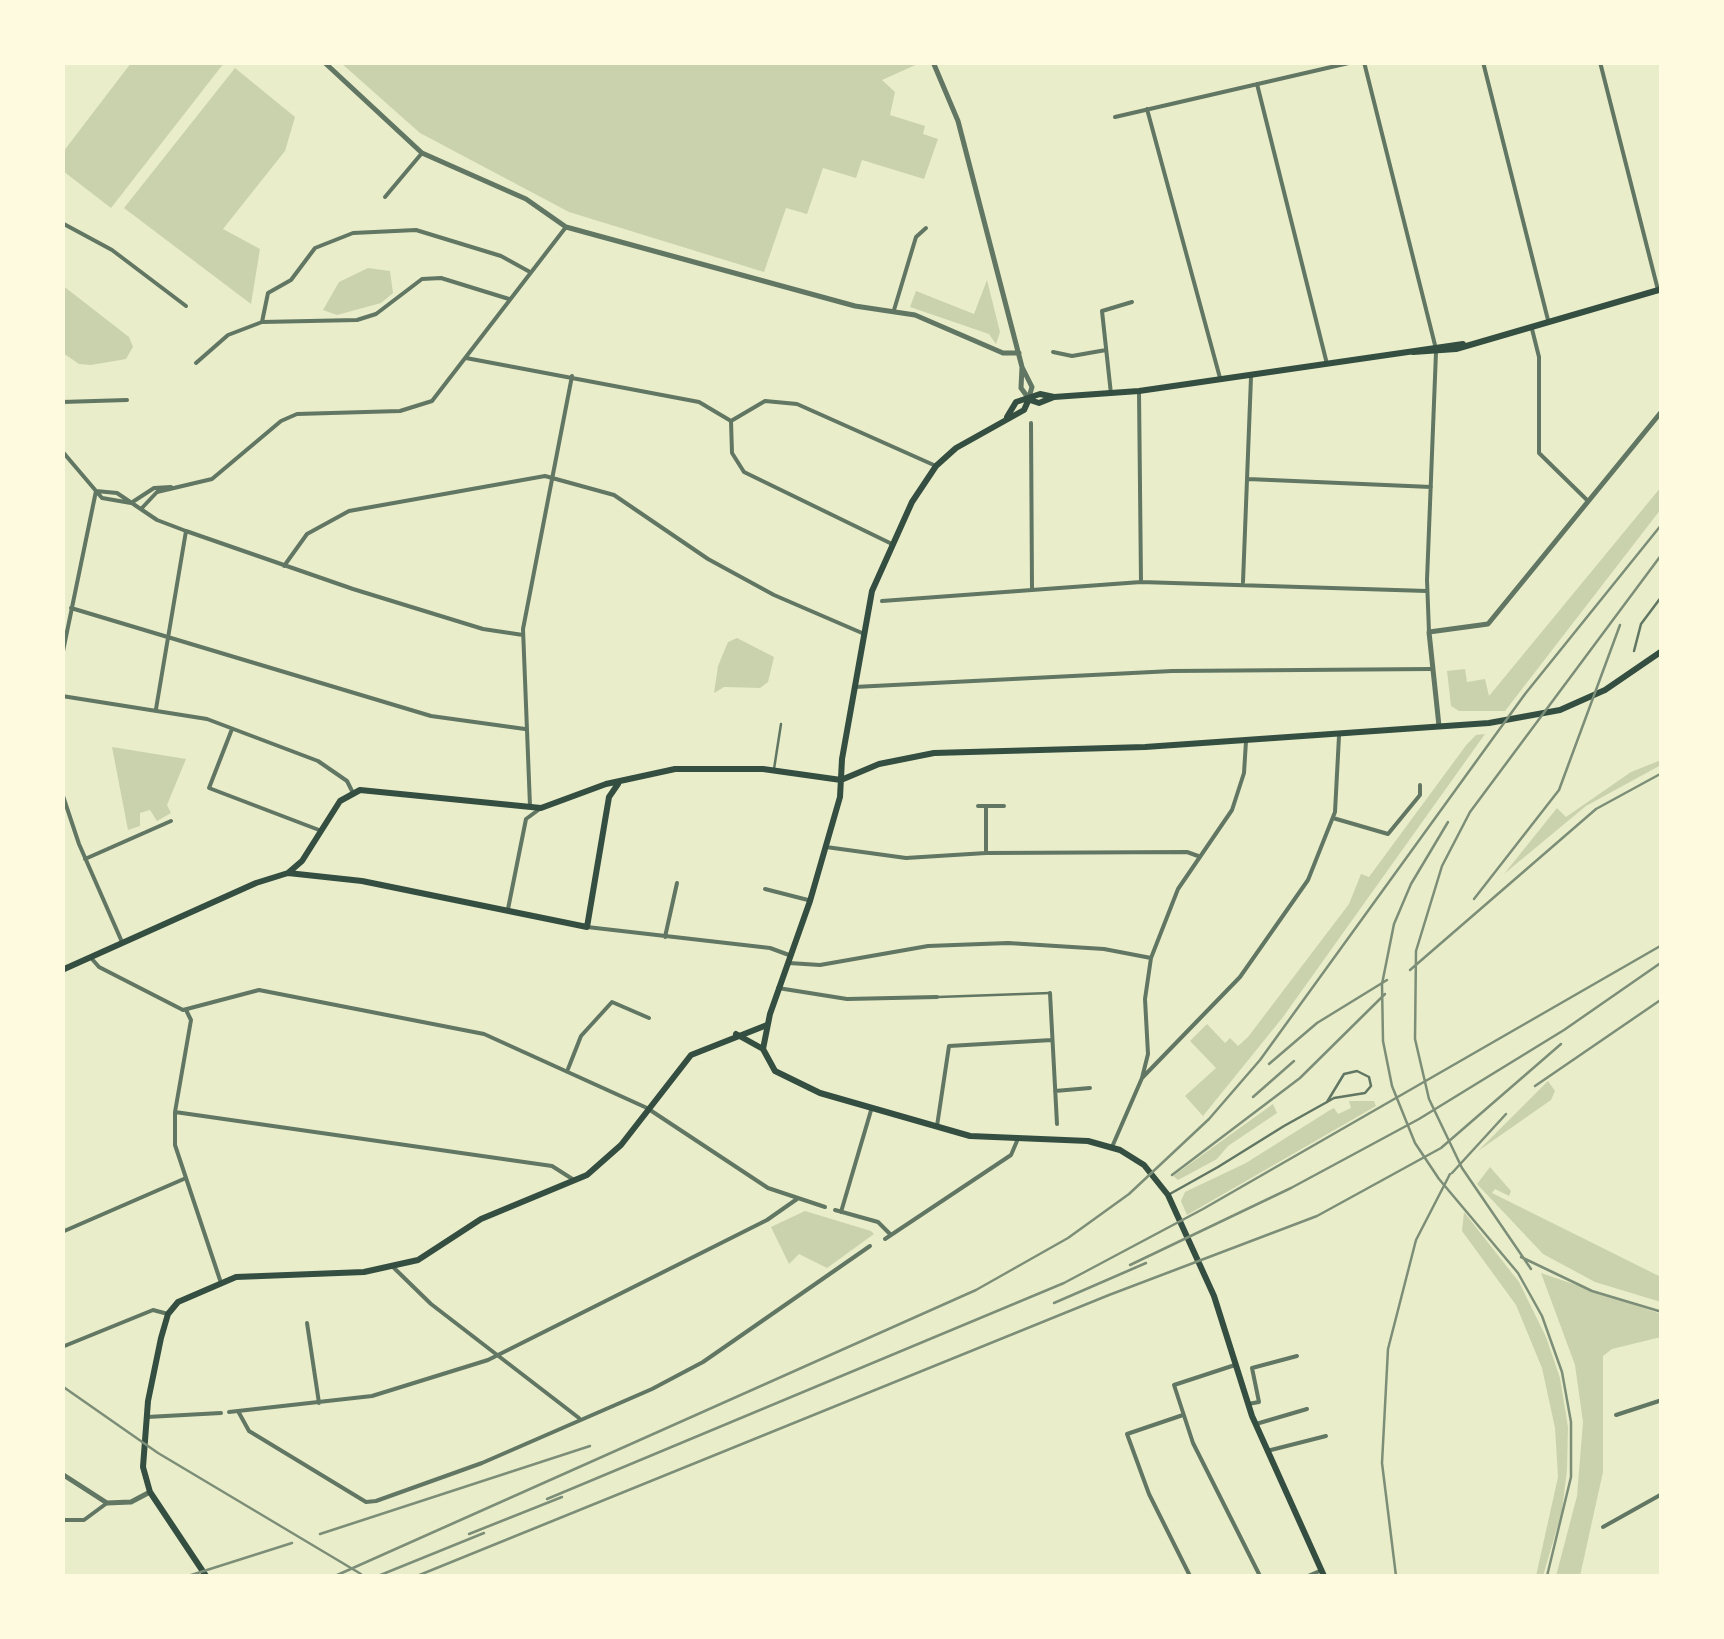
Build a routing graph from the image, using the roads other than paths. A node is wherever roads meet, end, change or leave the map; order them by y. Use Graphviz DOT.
graph roads {
  1 [pos="324,62"];
  2 [pos="1353,62"];
  3 [pos="1364,62"];
  4 [pos="1483,62"];
  5 [pos="1600,62"];
  6 [pos="936,63"];
  7 [pos="1258,84"];
  8 [pos="1147,109"];
  9 [pos="1115,117"];
  10 [pos="422,153"];
  11 [pos="385,197"];
  12 [pos="62,223"];
  13 [pos="566,227"];
  14 [pos="926,228"];
  15 [pos="530,272"];
  16 [pos="1660,290"];
  17 [pos="509,299"];
  18 [pos="1132,302"];
  19 [pos="186,306"];
  20 [pos="894,310"];
  21 [pos="262,322"];
  22 [pos="1550,325"];
  23 [pos="1532,329"];
  24 [pos="1016,344"];
  25 [pos="1435,348"];
  26 [pos="996,350"];
  27 [pos="1106,350"];
  28 [pos="1053,352"];
  29 [pos="1019,353"];
  30 [pos="466,358"];
  31 [pos="196,363"];
  32 [pos="1328,364"];
  33 [pos="1252,374"];
  34 [pos="572,376"];
  35 [pos="1220,378"];
  36 [pos="1139,391"];
  37 [pos="1112,394"];
  38 [pos="1028,399"];
  39 [pos="127,400"];
  40 [pos="62,402"];
  41 [pos="1662,411"];
  42 [pos="1006,417"];
  43 [pos="731,421"];
  44 [pos="1031,423"];
  45 [pos="62,451"];
  46 [pos="936,466"];
  47 [pos="551,478"];
  48 [pos="1248,479"];
  49 [pos="176,487"];
  50 [pos="1431,487"];
  51 [pos="96,491"];
  52 [pos="1588,501"];
  53 [pos="131,503"];
  54 [pos="141,509"];
  55 [pos="186,531"];
  56 [pos="892,544"];
  57 [pos="284,566"];
  58 [pos="1141,582"];
  59 [pos="1244,582"];
  60 [pos="1032,590"];
  61 [pos="1427,591"];
  62 [pos="1662,596"];
  63 [pos="869,601"];
  64 [pos="882,601"];
  65 [pos="71,608"];
  66 [pos="1430,632"];
  67 [pos="862,633"];
  68 [pos="523,635"];
  69 [pos="168,637"];
  70 [pos="1634,651"];
  71 [pos="1662,651"];
  72 [pos="62,656"];
  73 [pos="1432,669"];
  74 [pos="854,686"];
  75 [pos="62,696"];
  76 [pos="156,709"];
  77 [pos="781,724"];
  78 [pos="1439,726"];
  79 [pos="232,729"];
  80 [pos="525,729"];
  81 [pos="1339,735"];
  82 [pos="1246,741"];
  83 [pos="774,770"];
  84 [pos="841,780"];
  85 [pos="620,782"];
  86 [pos="1420,785"];
  87 [pos="602,787"];
  88 [pos="352,792"];
  89 [pos="62,793"];
  90 [pos="610,797"];
  91 [pos="978,806"];
  92 [pos="986,806"];
  93 [pos="1004,806"];
  94 [pos="530,808"];
  95 [pos="542,808"];
  96 [pos="1333,818"];
  97 [pos="171,821"];
  98 [pos="319,830"];
  99 [pos="826,847"];
  100 [pos="986,853"];
  101 [pos="1198,856"];
  102 [pos="85,859"];
  103 [pos="302,861"];
  104 [pos="308,873"];
  105 [pos="288,874"];
  106 [pos="678,883"];
  107 [pos="765,889"];
  108 [pos="810,900"];
  109 [pos="508,909"];
  110 [pos="586,927"];
  111 [pos="664,936"];
  112 [pos="124,944"];
  113 [pos="1152,958"];
  114 [pos="92,959"];
  115 [pos="788,959"];
  116 [pos="62,970"];
  117 [pos="778,988"];
  118 [pos="1050,993"];
  119 [pos="937,998"];
  120 [pos="186,1010"];
  121 [pos="649,1018"];
  122 [pos="767,1025"];
  123 [pos="736,1034"];
  124 [pos="1052,1040"];
  125 [pos="763,1049"];
  126 [pos="568,1069"];
  127 [pos="1142,1078"];
  128 [pos="1090,1088"];
  129 [pos="1055,1091"];
  130 [pos="1326,1102"];
  131 [pos="872,1107"];
  132 [pos="647,1108"];
  133 [pos="175,1112"];
  134 [pos="1057,1124"];
  135 [pos="937,1126"];
  136 [pos="1016,1140"];
  137 [pos="1112,1147"];
  138 [pos="186,1178"];
  139 [pos="574,1180"];
  140 [pos="1168,1194"];
  141 [pos="797,1199"];
  142 [pos="824,1207"];
  143 [pos="838,1211"];
  144 [pos="62,1232"];
  145 [pos="891,1235"];
  146 [pos="885,1240"];
  147 [pos="870,1246"];
  148 [pos="394,1268"];
  149 [pos="220,1280"];
  150 [pos="168,1314"];
  151 [pos="307,1323"];
  152 [pos="62,1347"];
  153 [pos="499,1356"];
  154 [pos="1297,1356"];
  155 [pos="1235,1365"];
  156 [pos="1662,1400"];
  157 [pos="319,1403"];
  158 [pos="1248,1404"];
  159 [pos="1307,1410"];
  160 [pos="238,1411"];
  161 [pos="229,1412"];
  162 [pos="221,1413"];
  163 [pos="1616,1414"];
  164 [pos="1183,1415"];
  165 [pos="147,1417"];
  166 [pos="579,1418"];
  167 [pos="1256,1424"];
  168 [pos="1326,1436"];
  169 [pos="1267,1451"];
  170 [pos="62,1474"];
  171 [pos="150,1492"];
  172 [pos="1662,1494"];
  173 [pos="107,1503"];
  174 [pos="62,1520"];
  175 [pos="1603,1527"];
  176 [pos="1323,1573"];
  177 [pos="206,1576"];
  178 [pos="1190,1576"];
  179 [pos="1260,1576"];
  180 [pos="1308,1576"];
  1 -- 10 [label="street"];
  2 -- 7 [label="street"];
  3 -- 25 [label="street"];
  4 -- 22 [label="street"];
  5 -- 16 [label="street"];
  6 -- 24 [label="street"];
  7 -- 8 [label="street"];
  7 -- 32 [label="street"];
  8 -- 9 [label="street"];
  8 -- 35 [label="street"];
  10 -- 11 [label="street"];
  10 -- 13 [label="street"];
  12 -- 19 [label="street"];
  13 -- 15 [label="street"];
  13 -- 20 [label="street"];
  14 -- 20 [label="street"];
  15 -- 17 [label="street"];
  15 -- 21 [label="street"];
  16 -- 22 [label="main road"];
  17 -- 21 [label="street"];
  17 -- 30 [label="street"];
  18 -- 27 [label="street"];
  20 -- 26 [label="street"];
  21 -- 31 [label="street"];
  22 -- 23 [label="main road"];
  23 -- 25 [label="main road"];
  23 -- 52 [label="street"];
  24 -- 26 [label="street"];
  24 -- 29 [label="street"];
  25 -- 32 [label="main road"];
  25 -- 50 [label="street"];
  26 -- 29 [label="street"];
  27 -- 28 [label="street"];
  27 -- 37 [label="street"];
  29 -- 38 [label="street"];
  30 -- 34 [label="street"];
  30 -- 49 [label="street"];
  32 -- 33 [label="main road"];
  33 -- 35 [label="main road"];
  33 -- 48 [label="street"];
  34 -- 43 [label="street"];
  34 -- 47 [label="street"];
  35 -- 36 [label="main road"];
  36 -- 37 [label="main road"];
  36 -- 58 [label="street"];
  37 -- 38 [label="main road"];
  38 -- 42 [label="main road"];
  38 -- 42 [label="main road"];
  39 -- 40 [label="street"];
  41 -- 52 [label="street"];
  42 -- 46 [label="main road"];
  43 -- 46 [label="street"];
  43 -- 56 [label="street"];
  44 -- 60 [label="street"];
  45 -- 51 [label="street"];
  46 -- 56 [label="main road"];
  47 -- 57 [label="street"];
  47 -- 67 [label="street"];
  47 -- 68 [label="street"];
  48 -- 50 [label="street"];
  48 -- 59 [label="street"];
  49 -- 53 [label="street"];
  49 -- 54 [label="street"];
  50 -- 61 [label="street"];
  51 -- 53 [label="street"];
  51 -- 65 [label="street"];
  52 -- 66 [label="street"];
  53 -- 54 [label="street"];
  54 -- 55 [label="street"];
  55 -- 57 [label="street"];
  55 -- 69 [label="street"];
  56 -- 63 [label="main road"];
  57 -- 68 [label="street"];
  58 -- 59 [label="street"];
  58 -- 60 [label="street"];
  59 -- 61 [label="street"];
  60 -- 64 [label="street"];
  61 -- 66 [label="street"];
  62 -- 70 [label="lane"];
  63 -- 64 [label="lane"];
  63 -- 67 [label="main road"];
  65 -- 69 [label="street"];
  65 -- 72 [label="street"];
  66 -- 73 [label="street"];
  67 -- 74 [label="main road"];
  68 -- 80 [label="street"];
  69 -- 76 [label="street"];
  69 -- 80 [label="street"];
  71 -- 78 [label="main road"];
  73 -- 74 [label="street"];
  73 -- 78 [label="street"];
  74 -- 84 [label="main road"];
  75 -- 76 [label="street"];
  76 -- 79 [label="street"];
  77 -- 83 [label="lane"];
  78 -- 81 [label="main road"];
  79 -- 88 [label="street"];
  79 -- 98 [label="street"];
  80 -- 94 [label="street"];
  81 -- 82 [label="main road"];
  81 -- 96 [label="street"];
  82 -- 84 [label="main road"];
  82 -- 101 [label="street"];
  83 -- 84 [label="main road"];
  83 -- 85 [label="main road"];
  84 -- 99 [label="main road"];
  85 -- 87 [label="main road"];
  85 -- 90 [label="main road"];
  86 -- 96 [label="street"];
  87 -- 90 [label="main road"];
  87 -- 95 [label="main road"];
  88 -- 94 [label="main road"];
  88 -- 98 [label="main road"];
  89 -- 102 [label="street"];
  90 -- 110 [label="main road"];
  91 -- 92 [label="street"];
  92 -- 93 [label="street"];
  92 -- 100 [label="street"];
  94 -- 95 [label="main road"];
  95 -- 109 [label="street"];
  96 -- 127 [label="street"];
  97 -- 102 [label="street"];
  98 -- 103 [label="main road"];
  99 -- 100 [label="street"];
  99 -- 108 [label="main road"];
  100 -- 101 [label="street"];
  101 -- 113 [label="street"];
  102 -- 112 [label="street"];
  103 -- 104 [label="main road"];
  103 -- 105 [label="main road"];
  104 -- 105 [label="main road"];
  104 -- 109 [label="main road"];
  105 -- 112 [label="main road"];
  106 -- 111 [label="street"];
  107 -- 108 [label="street"];
  108 -- 115 [label="main road"];
  109 -- 110 [label="main road"];
  110 -- 111 [label="street"];
  111 -- 115 [label="street"];
  112 -- 114 [label="main road"];
  113 -- 115 [label="street"];
  113 -- 127 [label="street"];
  114 -- 116 [label="main road"];
  114 -- 120 [label="street"];
  115 -- 117 [label="main road"];
  117 -- 119 [label="street"];
  117 -- 122 [label="main road"];
  118 -- 119 [label="lane"];
  118 -- 124 [label="street"];
  120 -- 126 [label="street"];
  120 -- 133 [label="street"];
  121 -- 126 [label="street"];
  122 -- 123 [label="main road"];
  122 -- 125 [label="main road"];
  123 -- 125 [label="main road"];
  123 -- 132 [label="main road"];
  124 -- 129 [label="street"];
  124 -- 135 [label="street"];
  125 -- 131 [label="main road"];
  126 -- 132 [label="street"];
  127 -- 137 [label="street"];
  128 -- 129 [label="street"];
  129 -- 134 [label="street"];
  130 -- 130 [label="lane"];
  130 -- 140 [label="lane"];
  131 -- 135 [label="main road"];
  131 -- 143 [label="street"];
  132 -- 139 [label="main road"];
  132 -- 141 [label="street"];
  133 -- 138 [label="street"];
  133 -- 139 [label="street"];
  135 -- 136 [label="main road"];
  136 -- 137 [label="main road"];
  136 -- 145 [label="street"];
  137 -- 140 [label="main road"];
  138 -- 144 [label="street"];
  138 -- 149 [label="street"];
  139 -- 148 [label="main road"];
  140 -- 155 [label="main road"];
  141 -- 142 [label="street"];
  141 -- 153 [label="street"];
  142 -- 143 [label="lane"];
  143 -- 145 [label="street"];
  145 -- 146 [label="street"];
  147 -- 166 [label="street"];
  148 -- 149 [label="main road"];
  148 -- 153 [label="street"];
  149 -- 150 [label="main road"];
  150 -- 152 [label="street"];
  150 -- 165 [label="main road"];
  151 -- 157 [label="street"];
  153 -- 157 [label="street"];
  153 -- 166 [label="street"];
  154 -- 158 [label="street"];
  155 -- 158 [label="main road"];
  155 -- 164 [label="street"];
  156 -- 163 [label="street"];
  157 -- 160 [label="street"];
  158 -- 167 [label="main road"];
  159 -- 167 [label="street"];
  160 -- 161 [label="street"];
  160 -- 166 [label="street"];
  161 -- 162 [label="lane"];
  162 -- 165 [label="street"];
  164 -- 178 [label="street"];
  164 -- 179 [label="street"];
  165 -- 171 [label="main road"];
  167 -- 169 [label="main road"];
  168 -- 169 [label="street"];
  169 -- 176 [label="main road"];
  170 -- 173 [label="street"];
  171 -- 173 [label="street"];
  171 -- 177 [label="main road"];
  172 -- 175 [label="street"];
  173 -- 174 [label="street"];
  176 -- 180 [label="street"];
}
